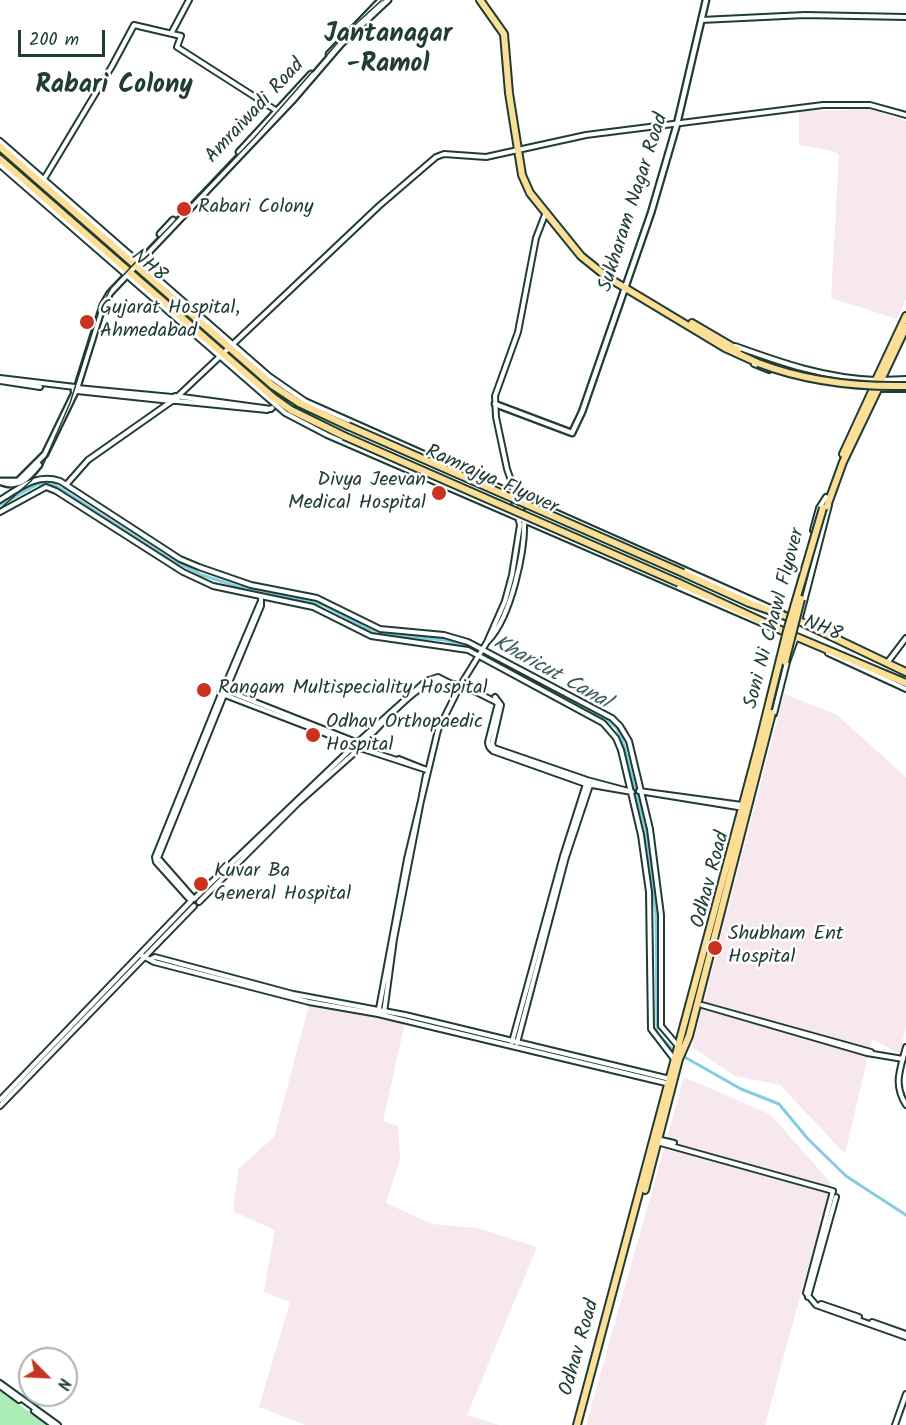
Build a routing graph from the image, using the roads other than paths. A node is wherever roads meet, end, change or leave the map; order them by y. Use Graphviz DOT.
graph roads {
  1 [pos="189,0"];
  2 [pos="381,0"];
  3 [pos="388,0"];
  4 [pos="482,0"];
  5 [pos="706,0"];
  6 [pos="906,17"];
  7 [pos="701,20"];
  8 [pos="172,32"];
  9 [pos="277,111"];
  10 [pos="906,114"];
  11 [pos="677,124"];
  12 [pos="0,141"];
  13 [pos="0,147"];
  14 [pos="520,150"];
  15 [pos="0,159"];
  16 [pos="0,165"];
  17 [pos="44,180"];
  18 [pos="547,212"];
  19 [pos="135,261"];
  20 [pos="126,273"];
  21 [pos="625,287"];
  22 [pos="906,316"];
  23 [pos="906,327"];
  24 [pos="232,346"];
  25 [pos="725,346"];
  26 [pos="222,355"];
  27 [pos="0,380"];
  28 [pos="879,380"];
  29 [pos="906,384"];
  30 [pos="76,389"];
  31 [pos="875,389"];
  32 [pos="175,399"];
  33 [pos="495,404"];
  34 [pos="274,405"];
  35 [pos="346,423"];
  36 [pos="31,478"];
  37 [pos="0,481"];
  38 [pos="66,484"];
  39 [pos="515,494"];
  40 [pos="828,498"];
  41 [pos="0,500"];
  42 [pos="0,512"];
  43 [pos="518,517"];
  44 [pos="524,520"];
  45 [pos="693,573"];
  46 [pos="699,581"];
  47 [pos="684,590"];
  48 [pos="694,590"];
  49 [pos="702,595"];
  50 [pos="261,596"];
  51 [pos="745,601"];
  52 [pos="741,610"];
  53 [pos="786,616"];
  54 [pos="799,621"];
  55 [pos="782,631"];
  56 [pos="796,637"];
  57 [pos="906,638"];
  58 [pos="837,641"];
  59 [pos="487,642"];
  60 [pos="817,645"];
  61 [pos="483,650"];
  62 [pos="832,651"];
  63 [pos="480,656"];
  64 [pos="886,663"];
  65 [pos="906,672"];
  66 [pos="906,683"];
  67 [pos="460,686"];
  68 [pos="906,689"];
  69 [pos="225,692"];
  70 [pos="359,745"];
  71 [pos="761,747"];
  72 [pos="426,772"];
  73 [pos="589,783"];
  74 [pos="635,791"];
  75 [pos="745,807"];
  76 [pos="195,901"];
  77 [pos="146,957"];
  78 [pos="699,1005"];
  79 [pos="381,1013"];
  80 [pos="514,1044"];
  81 [pos="906,1047"];
  82 [pos="680,1049"];
  83 [pos="677,1059"];
  84 [pos="903,1059"];
  85 [pos="670,1081"];
  86 [pos="0,1100"];
  87 [pos="906,1105"];
  88 [pos="0,1106"];
  89 [pos="656,1140"];
  90 [pos="906,1335"];
  91 [pos="0,1384"];
  92 [pos="906,1394"];
  93 [pos="906,1400"];
  94 [pos="55,1425"];
  95 [pos="579,1425"];
  96 [pos="896,1425"];
  1 -- 8 [label="street"];
  2 -- 9 [label="main road, Amraiwadi Road"];
  3 -- 19 [label="main road"];
  4 -- 14 [label="main road"];
  5 -- 7 [label="main road, Sukharam Nagar Road"];
  6 -- 7 [label="street"];
  7 -- 11 [label="main road, Sukharam Nagar Road"];
  8 -- 9 [label="street"];
  8 -- 17 [label="street"];
  9 -- 19 [label="main road, Amraiwadi Road"];
  10 -- 11 [label="street"];
  11 -- 14 [label="street"];
  11 -- 21 [label="main road, Sukharam Nagar Road"];
  12 -- 17 [label="street"];
  13 -- 19 [label="main road, NH8"];
  14 -- 18 [label="main road"];
  14 -- 24 [label="street"];
  15 -- 20 [label="main road, NH8"];
  16 -- 20 [label="street"];
  17 -- 19 [label="street"];
  18 -- 21 [label="main road"];
  18 -- 33 [label="street"];
  19 -- 20 [label="main road"];
  19 -- 24 [label="main road, NH8"];
  20 -- 26 [label="main road, NH8"];
  20 -- 30 [label="main road"];
  21 -- 25 [label="main road"];
  21 -- 33 [label="main road, Sukharam Nagar Road"];
  22 -- 28 [label="main road"];
  23 -- 28 [label="main road"];
  24 -- 26 [label="street"];
  24 -- 35 [label="street"];
  24 -- 35 [label="main road, Ramrajya Flyover"];
  25 -- 28 [label="street"];
  25 -- 29 [label="main road, bridge"];
  25 -- 31 [label="street"];
  26 -- 32 [label="street"];
  26 -- 34 [label="main road, NH8"];
  27 -- 30 [label="street"];
  28 -- 29 [label="street"];
  28 -- 31 [label="street"];
  29 -- 31 [label="street"];
  30 -- 32 [label="street"];
  30 -- 36 [label="main road"];
  30 -- 37 [label="main road"];
  31 -- 40 [label="main road, Soni Ni Chawl Flyover"];
  32 -- 34 [label="street"];
  32 -- 38 [label="street"];
  33 -- 39 [label="street"];
  34 -- 43 [label="street"];
  34 -- 48 [label="main road, Ramrajya Flyover, bridge"];
  35 -- 39 [label="street"];
  35 -- 46 [label="main road, Ramrajya Flyover, bridge"];
  36 -- 37 [label="main road"];
  36 -- 38 [label="street"];
  36 -- 41 [label="street"];
  38 -- 61 [label="street"];
  39 -- 43 [label="street"];
  39 -- 44 [label="street"];
  39 -- 45 [label="street"];
  40 -- 53 [label="street"];
  40 -- 54 [label="street"];
  40 -- 71 [label="main road, Soni Ni Chawl Flyover, bridge"];
  42 -- 50 [label="street"];
  43 -- 44 [label="street"];
  43 -- 59 [label="street"];
  44 -- 47 [label="street"];
  44 -- 59 [label="street"];
  45 -- 46 [label="main road"];
  45 -- 53 [label="street"];
  46 -- 51 [label="main road, Ramrajya Flyover"];
  47 -- 48 [label="main road"];
  47 -- 49 [label="street"];
  48 -- 49 [label="main road, NH8"];
  49 -- 52 [label="main road, NH8"];
  49 -- 55 [label="street"];
  50 -- 63 [label="street"];
  50 -- 69 [label="street"];
  51 -- 52 [label="main road"];
  51 -- 53 [label="main road, NH8"];
  52 -- 55 [label="main road, NH8"];
  53 -- 54 [label="main road, NH8"];
  54 -- 58 [label="main road, NH8"];
  55 -- 56 [label="main road, NH8"];
  55 -- 71 [label="street"];
  56 -- 60 [label="main road, NH8"];
  56 -- 71 [label="street"];
  57 -- 64 [label="street"];
  58 -- 62 [label="main road"];
  58 -- 64 [label="main road, NH8"];
  59 -- 61 [label="street"];
  60 -- 62 [label="main road, NH8"];
  60 -- 68 [label="street"];
  61 -- 63 [label="street"];
  61 -- 74 [label="street"];
  62 -- 66 [label="main road, NH8"];
  63 -- 67 [label="street"];
  63 -- 74 [label="street"];
  64 -- 65 [label="main road, NH8"];
  67 -- 70 [label="street"];
  67 -- 72 [label="street"];
  67 -- 73 [label="street"];
  69 -- 70 [label="street"];
  69 -- 76 [label="street"];
  70 -- 72 [label="street"];
  70 -- 76 [label="street"];
  71 -- 75 [label="main road, Odhav Road"];
  72 -- 79 [label="street"];
  73 -- 74 [label="street"];
  73 -- 80 [label="street"];
  74 -- 75 [label="street"];
  74 -- 82 [label="street"];
  74 -- 83 [label="street"];
  75 -- 78 [label="main road, Odhav Road"];
  75 -- 82 [label="main road, Odhav Road"];
  76 -- 77 [label="street"];
  77 -- 79 [label="street"];
  77 -- 86 [label="street"];
  77 -- 88 [label="street"];
  78 -- 82 [label="main road, Odhav Road"];
  78 -- 84 [label="street"];
  79 -- 80 [label="street"];
  80 -- 85 [label="street"];
  81 -- 84 [label="street"];
  82 -- 83 [label="main road, Odhav Road"];
  83 -- 85 [label="main road, Odhav Road"];
  84 -- 87 [label="street"];
  85 -- 89 [label="main road, Odhav Road"];
  89 -- 90 [label="street"];
  89 -- 95 [label="main road, Odhav Road"];
  91 -- 94 [label="street"];
  92 -- 96 [label="street"];
  93 -- 96 [label="street"];
}
